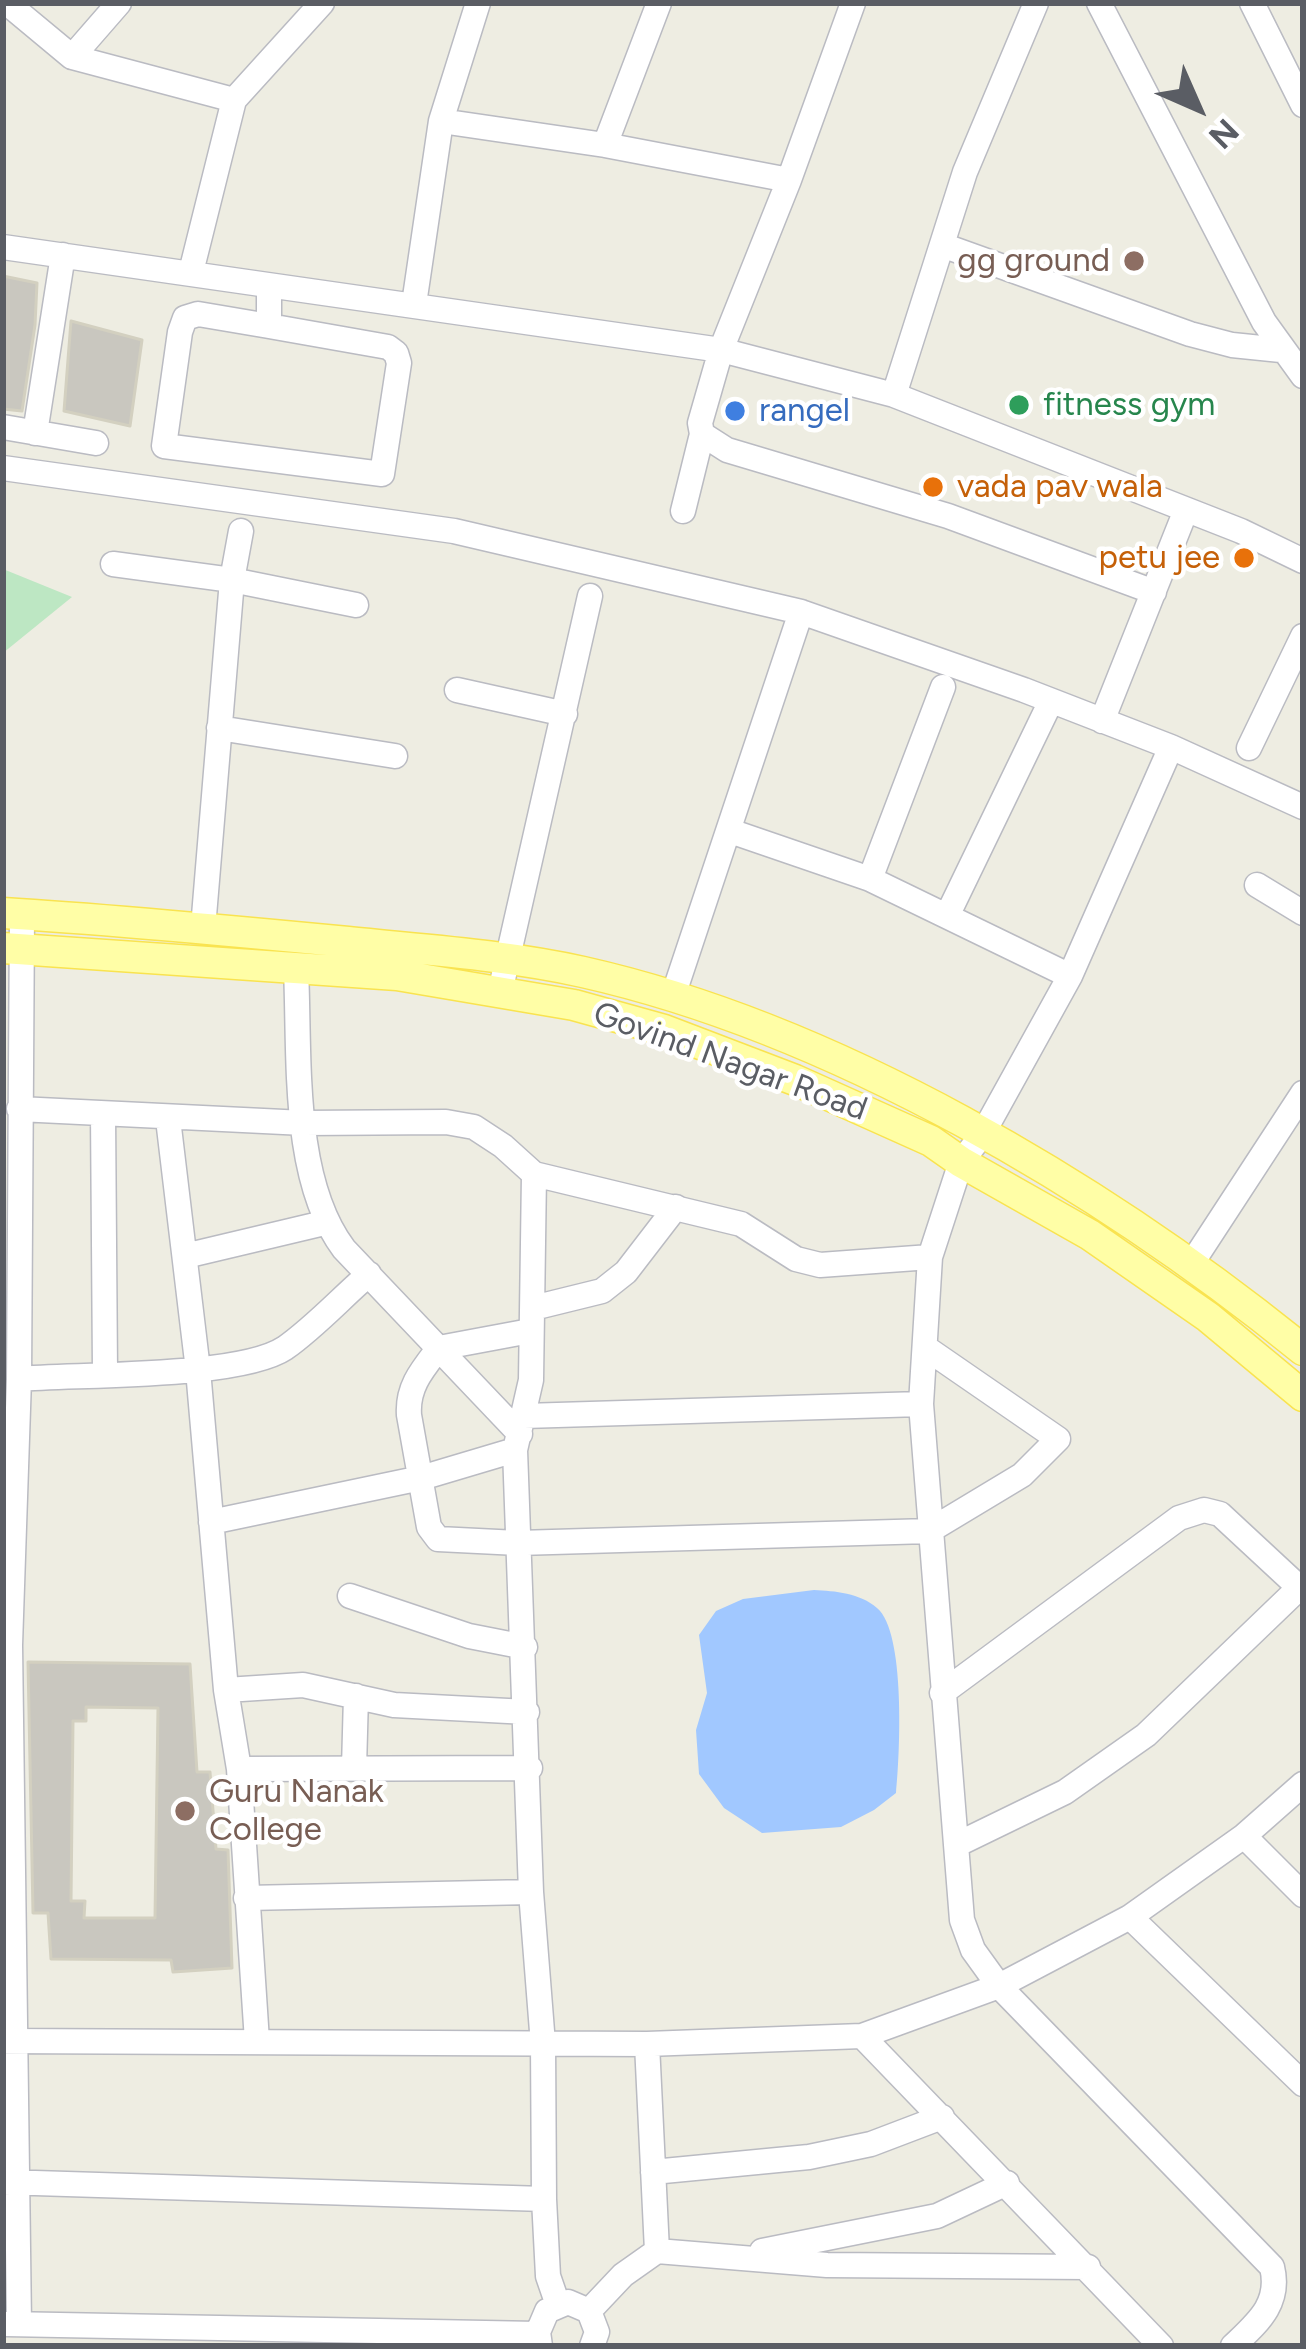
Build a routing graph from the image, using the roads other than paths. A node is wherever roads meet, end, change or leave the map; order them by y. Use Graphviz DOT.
graph roads {
  1 [pos="8,3"];
  2 [pos="118,3"];
  3 [pos="322,3"];
  4 [pos="478,3"];
  5 [pos="659,3"];
  6 [pos="853,3"];
  7 [pos="1036,3"];
  8 [pos="1100,3"];
  9 [pos="1252,3"];
  10 [pos="71,57"];
  11 [pos="234,100"];
  12 [pos="1303,106"];
  13 [pos="441,122"];
  14 [pos="605,146"];
  15 [pos="789,180"];
  16 [pos="942,244"];
  17 [pos="3,247"];
  18 [pos="63,255"];
  19 [pos="191,272"];
  20 [pos="269,286"];
  21 [pos="414,304"];
  22 [pos="268,326"];
  23 [pos="721,350"];
  24 [pos="1281,350"];
  25 [pos="1303,376"];
  26 [pos="894,395"];
  27 [pos="3,427"];
  28 [pos="35,433"];
  29 [pos="702,434"];
  30 [pos="96,443"];
  31 [pos="3,468"];
  32 [pos="1186,510"];
  33 [pos="683,511"];
  34 [pos="241,531"];
  35 [pos="1303,561"];
  36 [pos="112,564"];
  37 [pos="232,580"];
  38 [pos="1154,592"];
  39 [pos="590,596"];
  40 [pos="356,604"];
  41 [pos="801,612"];
  42 [pos="1303,636"];
  43 [pos="943,687"];
  44 [pos="457,690"];
  45 [pos="1051,701"];
  46 [pos="565,714"];
  47 [pos="1102,721"];
  48 [pos="219,728"];
  49 [pos="1171,747"];
  50 [pos="1249,748"];
  51 [pos="395,757"];
  52 [pos="1303,807"];
  53 [pos="730,831"];
  54 [pos="870,879"];
  55 [pos="1257,886"];
  56 [pos="1303,913"];
  57 [pos="13,914"];
  58 [pos="947,916"];
  59 [pos="203,928"];
  60 [pos="12,949"];
  61 [pos="296,969"];
  62 [pos="1070,976"];
  63 [pos="502,977"];
  64 [pos="673,996"];
  65 [pos="1303,1093"];
  66 [pos="20,1109"];
  67 [pos="103,1114"];
  68 [pos="168,1118"];
  69 [pos="304,1123"];
  70 [pos="982,1135"];
  71 [pos="961,1162"];
  72 [pos="12,1163"];
  73 [pos="534,1174"];
  74 [pos="676,1207"];
  75 [pos="325,1223"];
  76 [pos="185,1256"];
  77 [pos="930,1257"];
  78 [pos="1190,1266"];
  79 [pos="368,1274"];
  80 [pos="532,1320"];
  81 [pos="439,1348"];
  82 [pos="926,1348"];
  83 [pos="1303,1349"];
  84 [pos="198,1370"];
  85 [pos="105,1372"];
  86 [pos="19,1378"];
  87 [pos="1303,1396"];
  88 [pos="921,1404"];
  89 [pos="520,1433"];
  90 [pos="421,1478"];
  91 [pos="211,1522"];
  92 [pos="929,1531"];
  93 [pos="518,1543"];
  94 [pos="1301,1590"];
  95 [pos="350,1596"];
  96 [pos="6,1634"];
  97 [pos="525,1647"];
  98 [pos="226,1690"];
  99 [pos="942,1693"];
  100 [pos="356,1696"];
  101 [pos="527,1712"];
  102 [pos="354,1768"];
  103 [pos="530,1768"];
  104 [pos="239,1769"];
  105 [pos="1303,1784"];
  106 [pos="1244,1836"];
  107 [pos="956,1845"];
  108 [pos="7,1892"];
  109 [pos="531,1892"];
  110 [pos="1303,1895"];
  111 [pos="246,1898"];
  112 [pos="1130,1917"];
  113 [pos="999,1986"];
  114 [pos="862,2036"];
  115 [pos="11,2041"];
  116 [pos="257,2041"];
  117 [pos="543,2044"];
  118 [pos="647,2044"];
  119 [pos="1303,2084"];
  120 [pos="942,2117"];
  121 [pos="652,2172"];
  122 [pos="9,2181"];
  123 [pos="1007,2183"];
  124 [pos="544,2199"];
  125 [pos="656,2251"];
  126 [pos="736,2256"];
  127 [pos="1088,2267"];
  128 [pos="558,2305"];
  129 [pos="589,2311"];
  130 [pos="11,2324"];
  131 [pos="127,2336"];
  132 [pos="264,2337"];
  133 [pos="406,2339"];
  134 [pos="539,2340"];
  135 [pos="592,2346"];
  136 [pos="1161,2346"];
  137 [pos="1233,2346"];
  1 -- 10 [label="street"];
  2 -- 10 [label="street"];
  3 -- 11 [label="street"];
  4 -- 13 [label="street"];
  5 -- 14 [label="street"];
  6 -- 15 [label="street"];
  7 -- 16 [label="street"];
  8 -- 24 [label="street"];
  9 -- 12 [label="street"];
  10 -- 11 [label="street"];
  11 -- 19 [label="street"];
  13 -- 14 [label="street"];
  13 -- 21 [label="street"];
  14 -- 15 [label="street"];
  15 -- 23 [label="street"];
  16 -- 24 [label="street"];
  16 -- 26 [label="street"];
  17 -- 18 [label="street"];
  18 -- 19 [label="street"];
  18 -- 28 [label="street"];
  19 -- 20 [label="street"];
  20 -- 21 [label="street"];
  20 -- 22 [label="street"];
  21 -- 23 [label="street"];
  22 -- 22 [label="street"];
  23 -- 26 [label="street"];
  23 -- 29 [label="street"];
  24 -- 25 [label="street"];
  26 -- 32 [label="street"];
  27 -- 28 [label="street"];
  28 -- 30 [label="street"];
  29 -- 33 [label="street"];
  29 -- 38 [label="street"];
  31 -- 41 [label="street"];
  32 -- 35 [label="street"];
  32 -- 38 [label="street"];
  34 -- 37 [label="street"];
  36 -- 37 [label="street"];
  37 -- 40 [label="street"];
  37 -- 48 [label="street"];
  38 -- 47 [label="street"];
  39 -- 46 [label="street"];
  41 -- 45 [label="street"];
  41 -- 53 [label="street"];
  42 -- 50 [label="street"];
  43 -- 54 [label="street"];
  44 -- 46 [label="street"];
  45 -- 47 [label="street"];
  45 -- 58 [label="street"];
  46 -- 63 [label="street"];
  47 -- 49 [label="street"];
  48 -- 51 [label="street"];
  48 -- 59 [label="street"];
  49 -- 52 [label="street"];
  49 -- 62 [label="street"];
  53 -- 54 [label="street"];
  53 -- 64 [label="street"];
  54 -- 58 [label="street"];
  55 -- 56 [label="street"];
  57 -- 59 [label="main road, Govind Nagar Road"];
  57 -- 60 [label="street"];
  58 -- 62 [label="street"];
  59 -- 63 [label="main road, Govind Nagar Road"];
  60 -- 61 [label="main road, Govind Nagar Road"];
  60 -- 66 [label="street"];
  61 -- 63 [label="main road, Govind Nagar Road"];
  61 -- 69 [label="street"];
  62 -- 70 [label="street"];
  63 -- 64 [label="main road, Govind Nagar Road"];
  63 -- 71 [label="main road, Govind Nagar Road"];
  64 -- 70 [label="main road, Govind Nagar Road"];
  65 -- 78 [label="street"];
  66 -- 67 [label="street"];
  66 -- 72 [label="street"];
  67 -- 68 [label="street"];
  67 -- 85 [label="street"];
  68 -- 69 [label="street"];
  68 -- 76 [label="street"];
  69 -- 73 [label="street"];
  69 -- 75 [label="street"];
  70 -- 71 [label="street"];
  70 -- 78 [label="main road, Govind Nagar Road"];
  71 -- 77 [label="street"];
  71 -- 87 [label="main road, Govind Nagar Road"];
  72 -- 86 [label="street"];
  73 -- 74 [label="street"];
  73 -- 80 [label="street"];
  74 -- 77 [label="street"];
  74 -- 80 [label="street"];
  75 -- 76 [label="street"];
  75 -- 79 [label="street"];
  76 -- 84 [label="street"];
  77 -- 82 [label="street"];
  78 -- 83 [label="main road, Govind Nagar Road"];
  79 -- 81 [label="street"];
  79 -- 84 [label="street"];
  80 -- 81 [label="street"];
  80 -- 89 [label="street"];
  81 -- 89 [label="street"];
  81 -- 90 [label="street"];
  82 -- 88 [label="street"];
  82 -- 92 [label="street"];
  84 -- 85 [label="street"];
  84 -- 91 [label="street"];
  85 -- 86 [label="street"];
  86 -- 96 [label="street"];
  88 -- 89 [label="street"];
  88 -- 92 [label="street"];
  89 -- 90 [label="street"];
  89 -- 93 [label="street"];
  90 -- 91 [label="street"];
  90 -- 93 [label="street"];
  91 -- 98 [label="street"];
  92 -- 93 [label="street"];
  92 -- 99 [label="street"];
  93 -- 97 [label="street"];
  94 -- 99 [label="street"];
  94 -- 107 [label="street"];
  95 -- 97 [label="street"];
  96 -- 108 [label="street"];
  97 -- 101 [label="street"];
  98 -- 100 [label="street"];
  98 -- 104 [label="street"];
  99 -- 107 [label="street"];
  100 -- 101 [label="street"];
  100 -- 102 [label="street"];
  101 -- 103 [label="street"];
  102 -- 103 [label="street"];
  102 -- 104 [label="street"];
  103 -- 109 [label="street"];
  104 -- 111 [label="street"];
  105 -- 106 [label="street"];
  106 -- 110 [label="street"];
  106 -- 112 [label="street"];
  107 -- 113 [label="street"];
  108 -- 115 [label="street"];
  109 -- 111 [label="street"];
  109 -- 117 [label="street"];
  111 -- 116 [label="street"];
  112 -- 113 [label="street"];
  112 -- 119 [label="street"];
  113 -- 114 [label="street"];
  113 -- 137 [label="street"];
  114 -- 118 [label="street"];
  114 -- 120 [label="street"];
  115 -- 116 [label="street"];
  115 -- 122 [label="street"];
  116 -- 117 [label="street"];
  117 -- 118 [label="street"];
  117 -- 124 [label="street"];
  118 -- 121 [label="street"];
  120 -- 121 [label="street"];
  120 -- 123 [label="street"];
  121 -- 125 [label="street"];
  122 -- 124 [label="street"];
  122 -- 130 [label="street"];
  123 -- 126 [label="street"];
  123 -- 127 [label="street"];
  124 -- 128 [label="street"];
  125 -- 126 [label="street"];
  125 -- 129 [label="street"];
  126 -- 127 [label="street"];
  127 -- 136 [label="street"];
  128 -- 129 [label="street"];
  128 -- 134 [label="street"];
  129 -- 135 [label="street"];
  130 -- 131 [label="street"];
  131 -- 132 [label="street"];
  132 -- 133 [label="street"];
  133 -- 134 [label="street"];
}
